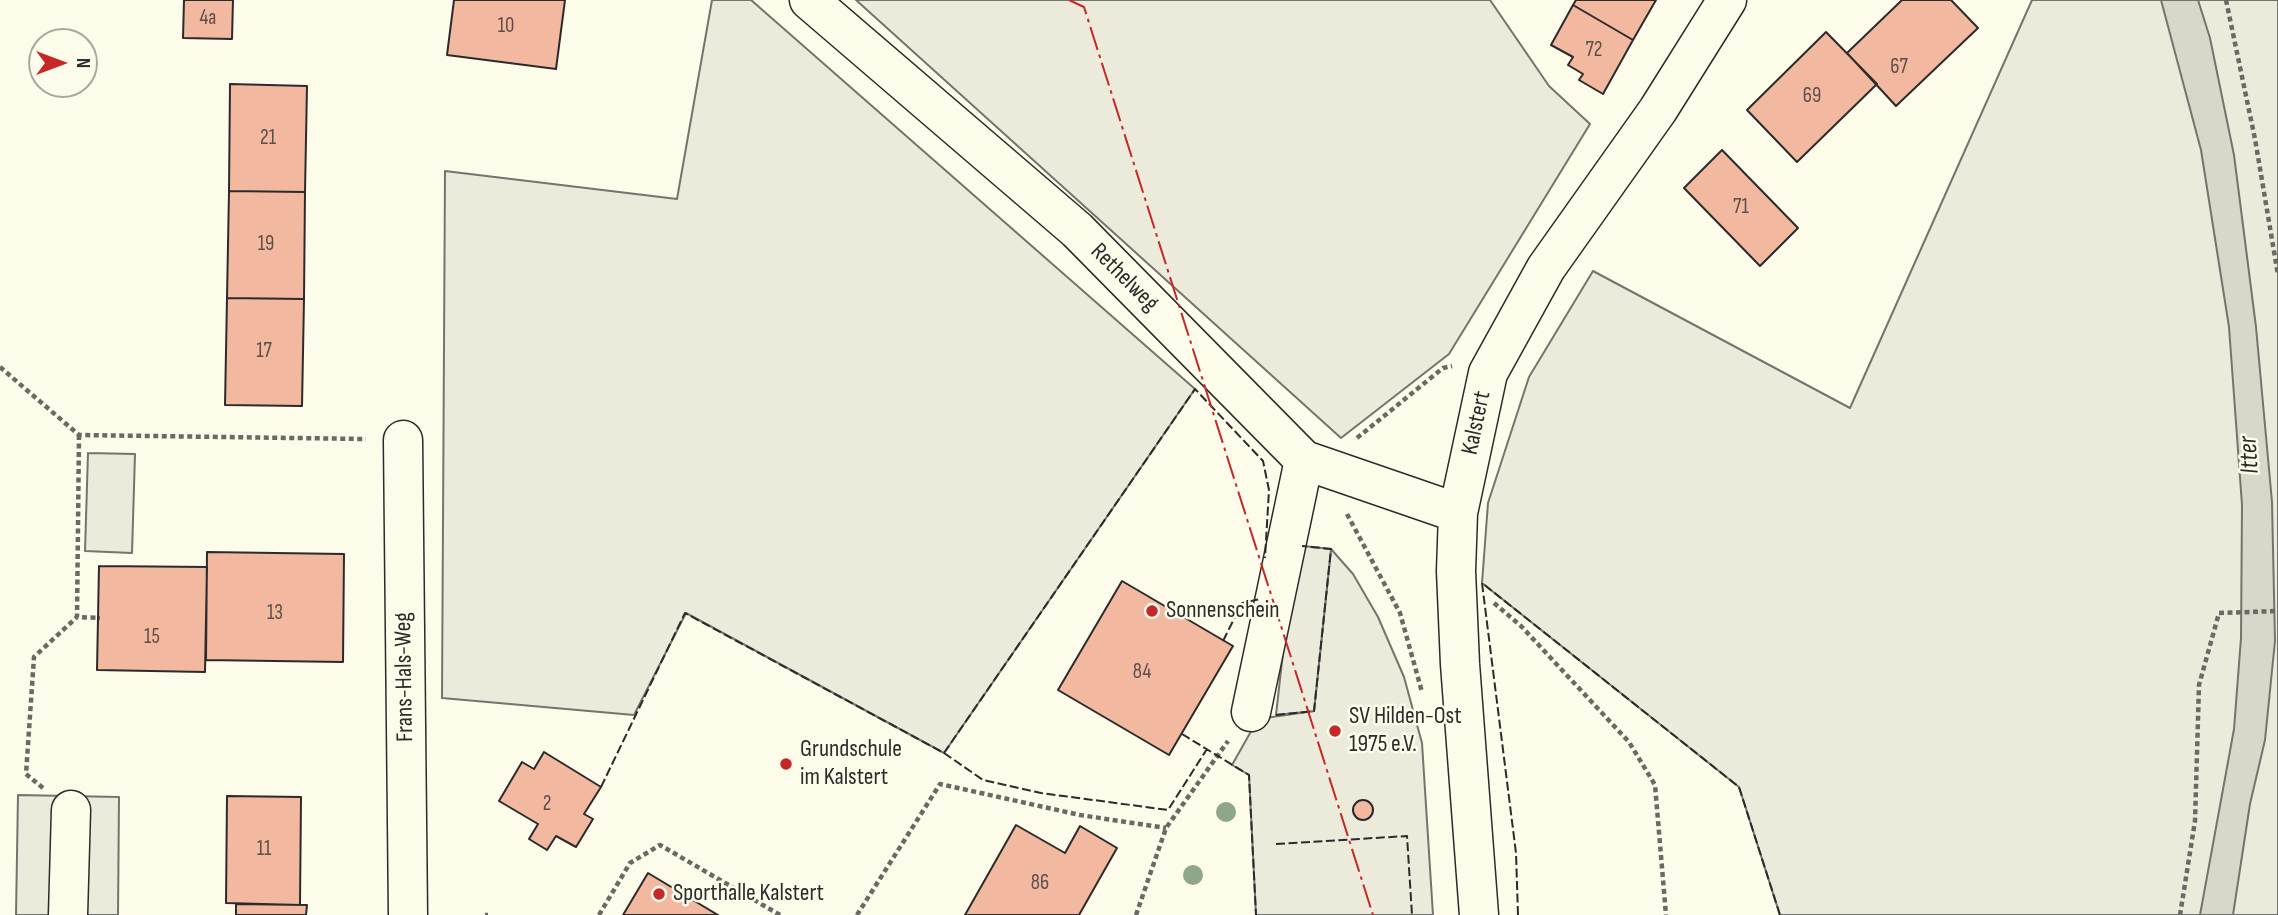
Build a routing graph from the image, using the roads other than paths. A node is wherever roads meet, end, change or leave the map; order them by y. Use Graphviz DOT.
graph roads {
  1 [pos="809,0"];
  2 [pos="1727,0"];
  3 [pos="403,440"];
  4 [pos="1312,463"];
  5 [pos="1458,513"];
  6 [pos="1251,712"];
  7 [pos="71,810"];
  8 [pos="68,915"];
  9 [pos="408,915"];
  10 [pos="1479,915"];
  1 -- 4 [label="street, Rethelweg"];
  2 -- 5 [label="street, Kalstert"];
  3 -- 9 [label="street, Frans-Hals-Weg"];
  4 -- 5 [label="street, Rethelweg"];
  4 -- 6 [label="street"];
  5 -- 10 [label="street, Kalstert"];
  7 -- 8 [label="street"];
}
